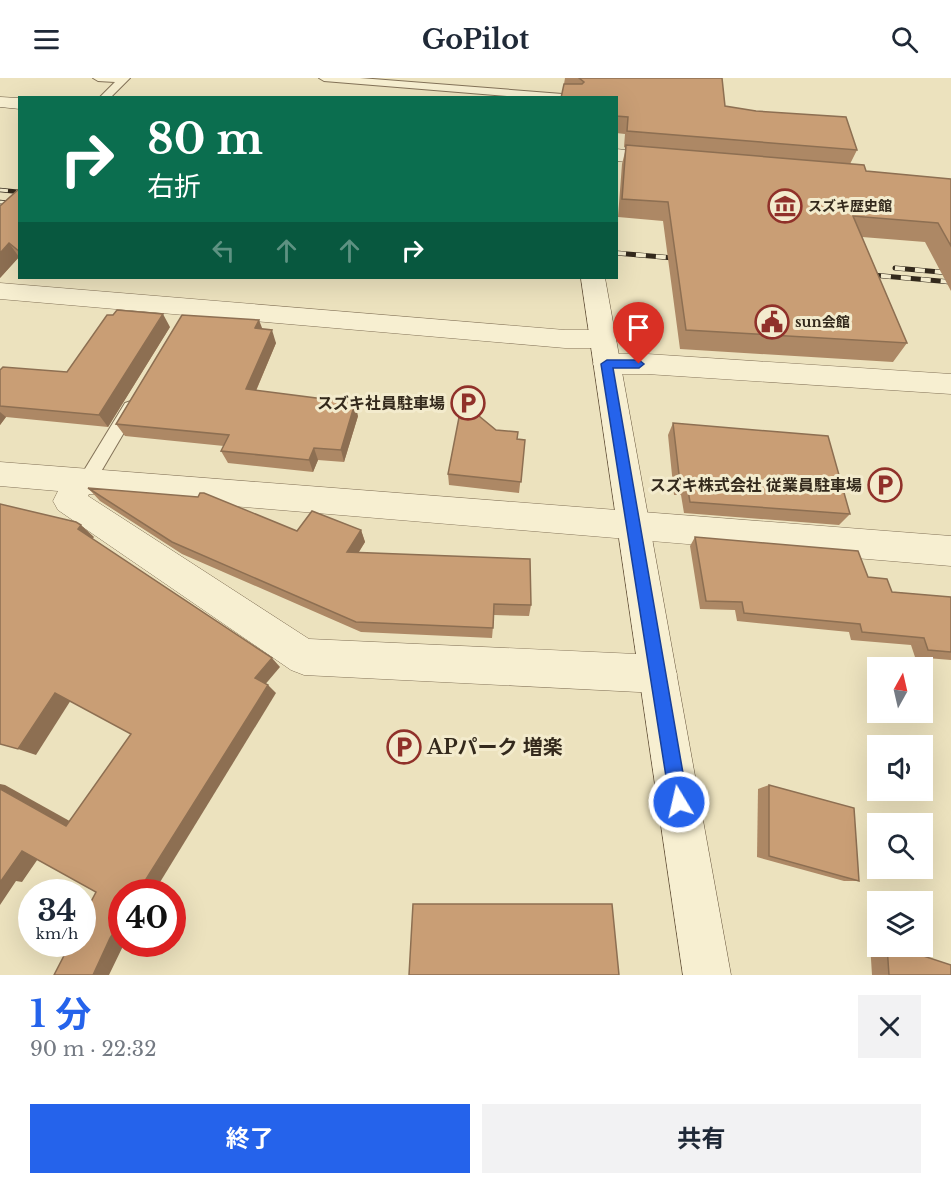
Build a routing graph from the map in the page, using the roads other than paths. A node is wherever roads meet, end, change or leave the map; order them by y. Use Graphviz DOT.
graph roads {
  1 [pos="98,78"];
  2 [pos="324,78"];
  3 [pos="501,78"];
  4 [pos="124,79"];
  5 [pos="497,91"];
  6 [pos="106,96"];
  7 [pos="542,96"];
  8 [pos="0,102"];
  9 [pos="18,104"];
  10 [pos="618,155"];
  11 [pos="688,161"];
  12 [pos="593,279"];
  13 [pos="0,291"];
  14 [pos="605,352"];
  15 [pos="951,384"];
  16 [pos="138,395"];
  17 [pos="0,474"];
  18 [pos="83,482"];
  19 [pos="633,526"];
  20 [pos="951,551"];
  21 [pos="658,674"];
  22 [pos="707,975"];
  1 -- 4 [label="lane"];
  2 -- 5 [label="lane"];
  3 -- 5 [label="lane"];
  4 -- 6 [label="lane"];
  5 -- 7 [label="lane"];
  8 -- 9 [label="street"];
  10 -- 11 [label="street"];
  12 -- 14 [label="street"];
  13 -- 14 [label="street"];
  14 -- 15 [label="street"];
  14 -- 19 [label="street"];
  16 -- 18 [label="lane"];
  17 -- 18 [label="street"];
  18 -- 19 [label="street"];
  18 -- 21 [label="street"];
  19 -- 20 [label="street"];
  19 -- 21 [label="street"];
  21 -- 22 [label="street"];
}
